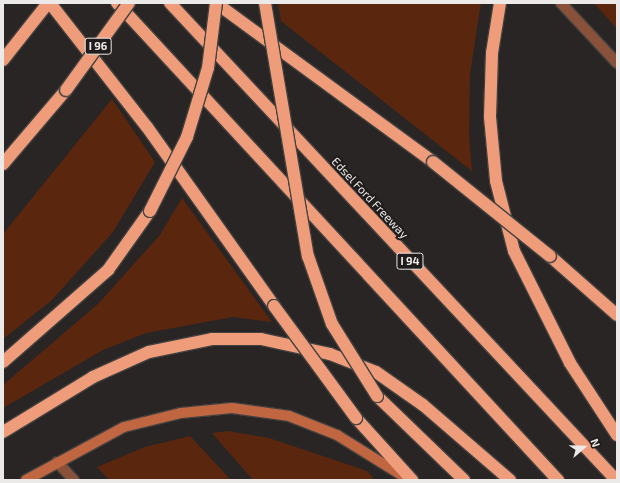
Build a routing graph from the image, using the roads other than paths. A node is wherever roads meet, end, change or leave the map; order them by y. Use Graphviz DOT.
graph roads {
  1 [pos="49,3"];
  2 [pos="117,3"];
  3 [pos="130,3"];
  4 [pos="170,3"];
  5 [pos="216,3"];
  6 [pos="265,3"];
  7 [pos="500,3"];
  8 [pos="561,3"];
  9 [pos="23,35"];
  10 [pos="3,51"];
  11 [pos="3,60"];
  12 [pos="617,63"];
  13 [pos="6,162"];
  14 [pos="617,315"];
  15 [pos="3,362"];
  16 [pos="3,432"];
  17 [pos="617,435"];
  18 [pos="57,462"];
  19 [pos="26,480"];
  20 [pos="74,480"];
  21 [pos="411,480"];
  22 [pos="464,480"];
  23 [pos="510,480"];
  24 [pos="558,480"];
  25 [pos="616,480"];
  1 -- 9 [label="highway"];
  1 -- 21 [label="highway, bridge"];
  2 -- 24 [label="highway"];
  3 -- 13 [label="highway, I 96, bridge"];
  4 -- 25 [label="highway, Edsel Ford Freeway / I 94"];
  5 -- 14 [label="highway, bridge"];
  5 -- 15 [label="highway, bridge"];
  6 -- 22 [label="highway, bridge"];
  7 -- 17 [label="highway"];
  8 -- 12 [label="street"];
  9 -- 10 [label="highway"];
  9 -- 11 [label="highway"];
  16 -- 23 [label="highway"];
  18 -- 19 [label="street"];
  18 -- 20 [label="street"];
  18 -- 21 [label="street"];
}
